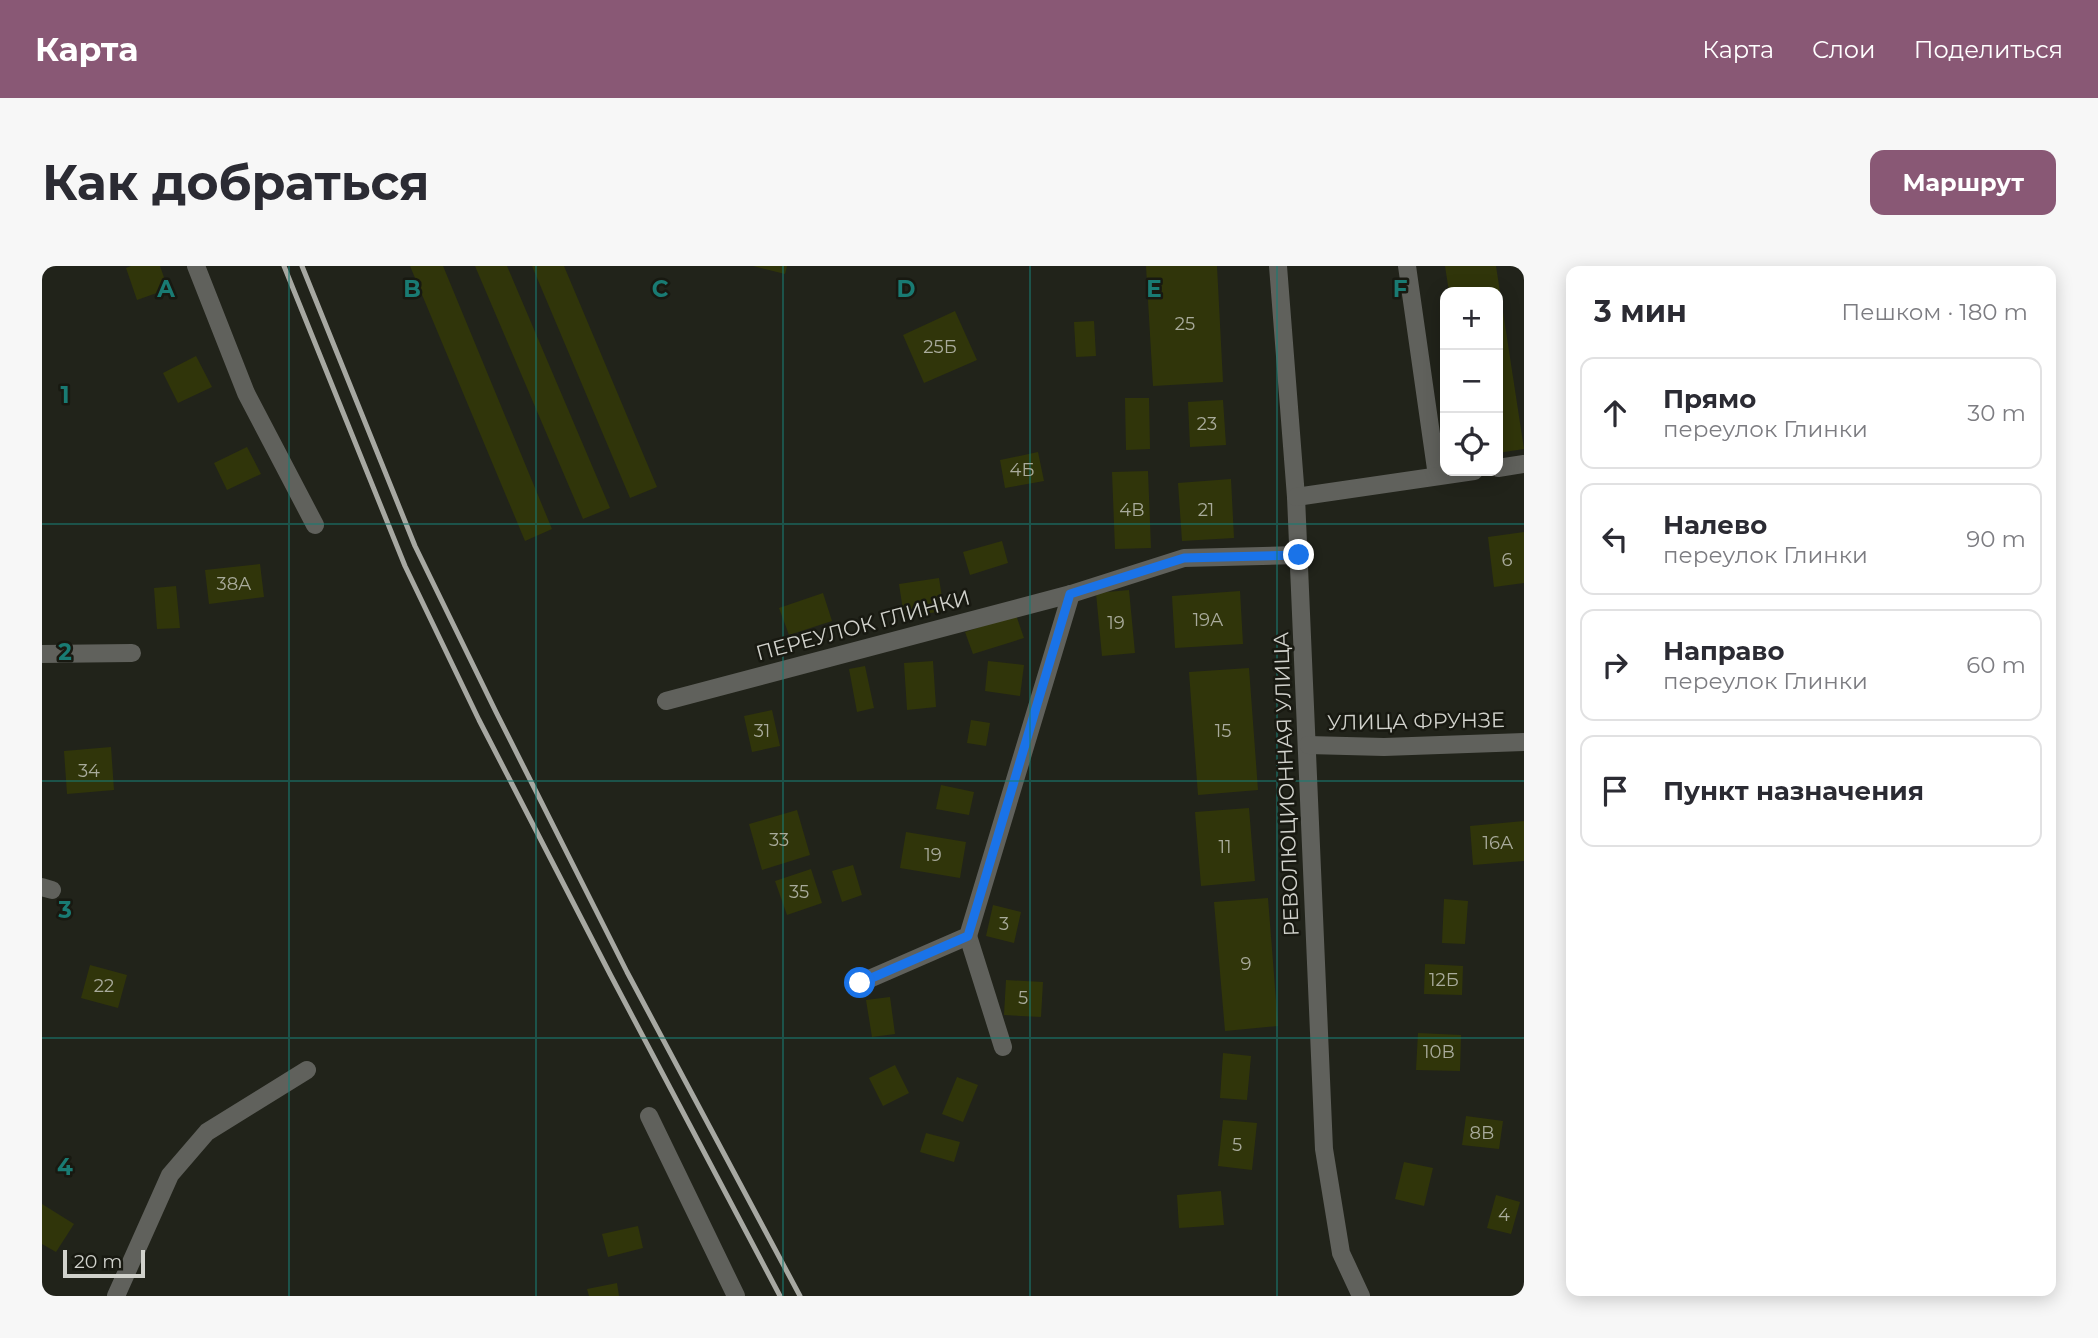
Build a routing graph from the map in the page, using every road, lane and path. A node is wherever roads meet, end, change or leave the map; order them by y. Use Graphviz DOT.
graph roads {
  1 [pos="196,266"];
  2 [pos="1278,266"];
  3 [pos="1407,266"];
  4 [pos="1524,464"];
  5 [pos="1503,467"];
  6 [pos="1437,476"];
  7 [pos="1440,476"];
  8 [pos="1296,497"];
  9 [pos="315,524"];
  10 [pos="1299,555"];
  11 [pos="1070,594"];
  12 [pos="132,653"];
  13 [pos="42,654"];
  14 [pos="666,701"];
  15 [pos="1524,742"];
  16 [pos="1308,745"];
  17 [pos="968,936"];
  18 [pos="860,983"];
  19 [pos="1003,1047"];
  20 [pos="307,1070"];
  21 [pos="649,1115"];
  22 [pos="116,1296"];
  23 [pos="736,1296"];
  24 [pos="1362,1296"];
  1 -- 9 [label="street"];
  2 -- 8 [label="street, РЕВОЛЮЦИОННАЯ УЛИЦА"];
  3 -- 6 [label="street"];
  4 -- 5 [label="street"];
  6 -- 7 [label="street"];
  6 -- 8 [label="street"];
  8 -- 10 [label="street, РЕВОЛЮЦИОННАЯ УЛИЦА"];
  10 -- 11 [label="street, ПЕРЕУЛОК ГЛИНКИ"];
  10 -- 16 [label="street, РЕВОЛЮЦИОННАЯ УЛИЦА"];
  11 -- 14 [label="street, ПЕРЕУЛОК ГЛИНКИ"];
  11 -- 17 [label="street"];
  12 -- 13 [label="street"];
  15 -- 16 [label="street, УЛИЦА ФРУНЗЕ"];
  16 -- 24 [label="street, РЕВОЛЮЦИОННАЯ УЛИЦА"];
  17 -- 18 [label="street"];
  17 -- 19 [label="street"];
  20 -- 22 [label="street"];
  21 -- 23 [label="street"];
}
